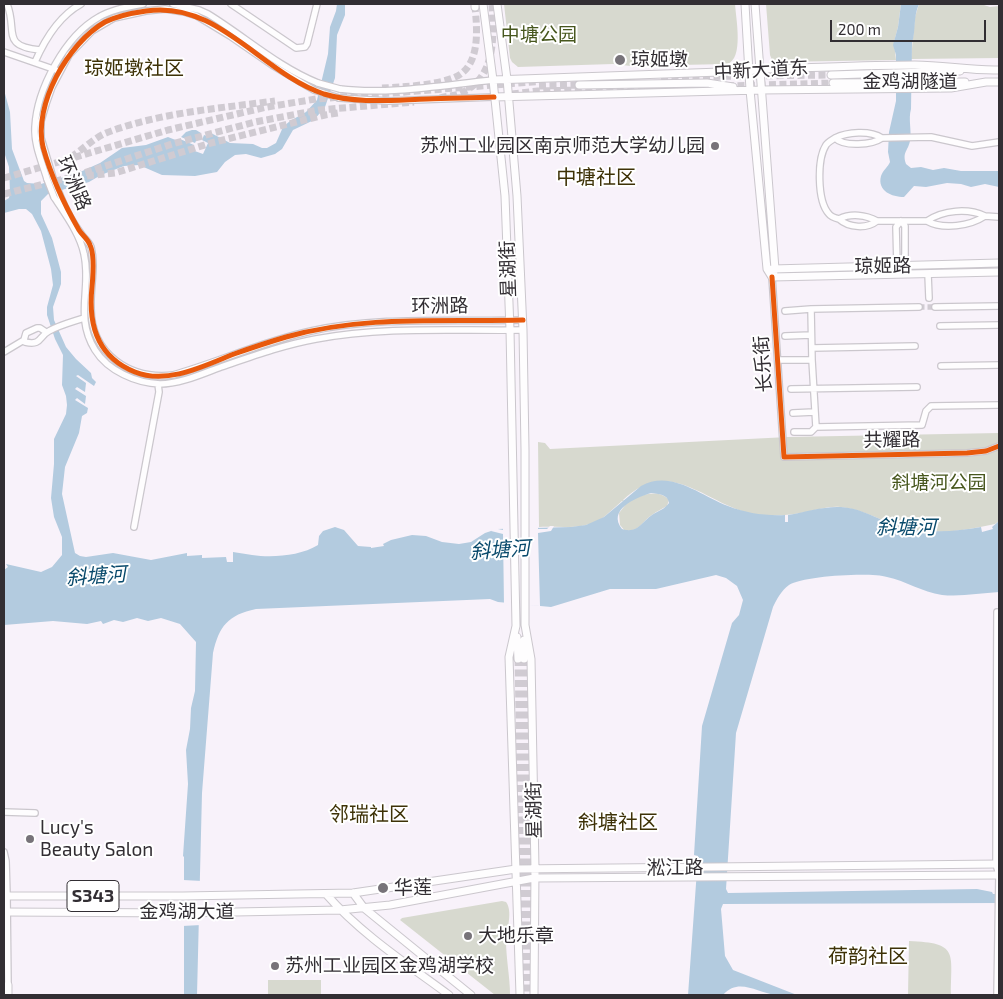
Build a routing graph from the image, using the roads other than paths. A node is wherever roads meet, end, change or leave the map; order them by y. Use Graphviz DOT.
graph roads {
  1 [pos="7,4"];
  2 [pos="82,4"];
  3 [pos="143,4"];
  4 [pos="173,4"];
  5 [pos="232,4"];
  6 [pos="317,4"];
  7 [pos="483,4"];
  8 [pos="494,4"];
  9 [pos="745,4"];
  10 [pos="755,4"];
  11 [pos="40,50"];
  12 [pos="7,53"];
  13 [pos="35,62"];
  14 [pos="53,69"];
  15 [pos="759,69"];
  16 [pos="981,70"];
  17 [pos="999,70"];
  18 [pos="60,72"];
  19 [pos="749,72"];
  20 [pos="832,75"];
  21 [pos="507,79"];
  22 [pos="493,80"];
  23 [pos="986,82"];
  24 [pos="999,82"];
  25 [pos="833,83"];
  26 [pos="579,85"];
  27 [pos="750,90"];
  28 [pos="760,90"];
  29 [pos="494,97"];
  30 [pos="509,97"];
  31 [pos="884,137"];
  32 [pos="835,138"];
  33 [pos="999,142"];
  34 [pos="50,179"];
  35 [pos="985,216"];
  36 [pos="999,217"];
  37 [pos="839,220"];
  38 [pos="877,221"];
  39 [pos="901,221"];
  40 [pos="927,221"];
  41 [pos="79,235"];
  42 [pos="999,264"];
  43 [pos="897,266"];
  44 [pos="905,266"];
  45 [pos="767,269"];
  46 [pos="775,269"];
  47 [pos="999,272"];
  48 [pos="928,274"];
  49 [pos="772,277"];
  50 [pos="929,298"];
  51 [pos="999,306"];
  52 [pos="919,307"];
  53 [pos="935,307"];
  54 [pos="811,309"];
  55 [pos="785,311"];
  56 [pos="84,318"];
  57 [pos="523,320"];
  58 [pos="510,321"];
  59 [pos="999,325"];
  60 [pos="940,326"];
  61 [pos="510,330"];
  62 [pos="523,330"];
  63 [pos="47,332"];
  64 [pos="811,335"];
  65 [pos="785,336"];
  66 [pos="24,340"];
  67 [pos="915,346"];
  68 [pos="812,348"];
  69 [pos="4,352"];
  70 [pos="778,360"];
  71 [pos="812,360"];
  72 [pos="999,365"];
  73 [pos="941,366"];
  74 [pos="158,384"];
  75 [pos="917,387"];
  76 [pos="813,388"];
  77 [pos="792,389"];
  78 [pos="999,406"];
  79 [pos="814,412"];
  80 [pos="793,413"];
  81 [pos="816,427"];
  82 [pos="794,432"];
  83 [pos="999,446"];
  84 [pos="784,457"];
  85 [pos="134,527"];
  86 [pos="997,612"];
  87 [pos="524,625"];
  88 [pos="516,626"];
  89 [pos="35,813"];
  90 [pos="4,814"];
  91 [pos="4,852"];
  92 [pos="998,864"];
  93 [pos="516,869"];
  94 [pos="535,869"];
  95 [pos="999,875"];
  96 [pos="534,878"];
  97 [pos="516,882"];
  98 [pos="999,892"];
  99 [pos="353,893"];
  100 [pos="326,894"];
  101 [pos="6,896"];
  102 [pos="998,906"];
  103 [pos="364,908"];
  104 [pos="340,910"];
  105 [pos="6,912"];
  106 [pos="8,984"];
  107 [pos="8,995"];
  108 [pos="449,995"];
  109 [pos="471,995"];
  110 [pos="520,995"];
  111 [pos="534,995"];
  112 [pos="997,995"];
  1 -- 11 [label="street"];
  2 -- 11 [label="street"];
  3 -- 14 [label="street, 环洲路"];
  4 -- 22 [label="street, bridge"];
  5 -- 6 [label="street"];
  7 -- 22 [label="main road, 星湖街"];
  8 -- 21 [label="main road, 星湖街"];
  9 -- 19 [label="main road, 长乐街"];
  10 -- 15 [label="main road, 长乐街"];
  11 -- 13 [label="street"];
  12 -- 13 [label="street"];
  13 -- 14 [label="street"];
  14 -- 18 [label="street"];
  14 -- 34 [label="street, 环洲路"];
  15 -- 16 [label="main road, 中新大道东"];
  15 -- 19 [label="main road, 中新大道东"];
  15 -- 28 [label="main road, 长乐街"];
  16 -- 17 [label="main road, 中新大道东"];
  16 -- 20 [label="main road, 金鸡湖隧道"];
  18 -- 29 [label="street, 环洲路, bridge"];
  18 -- 34 [label="street, 环洲路"];
  19 -- 21 [label="main road, 中新大道东"];
  19 -- 27 [label="main road, 长乐街"];
  21 -- 22 [label="main road, 中新大道东"];
  21 -- 30 [label="main road, 星湖街"];
  22 -- 29 [label="main road, 星湖街"];
  23 -- 24 [label="main road, 中新大道东"];
  23 -- 25 [label="main road, 金鸡湖隧道"];
  23 -- 28 [label="main road, 中新大道东"];
  26 -- 27 [label="main road"];
  27 -- 28 [label="main road, 中新大道东"];
  27 -- 30 [label="main road, 中新大道东"];
  27 -- 45 [label="main road, 长乐街"];
  28 -- 46 [label="main road, 长乐街"];
  29 -- 30 [label="main road, 中新大道东"];
  29 -- 58 [label="main road, 星湖街"];
  30 -- 57 [label="main road, 星湖街"];
  31 -- 32 [label="street"];
  31 -- 32 [label="street"];
  31 -- 33 [label="street"];
  32 -- 37 [label="street"];
  34 -- 41 [label="street, 环洲路, bridge"];
  35 -- 36 [label="street"];
  35 -- 40 [label="street"];
  35 -- 40 [label="street"];
  37 -- 38 [label="street"];
  37 -- 38 [label="street"];
  38 -- 39 [label="street"];
  39 -- 40 [label="street"];
  39 -- 43 [label="street"];
  39 -- 44 [label="street"];
  41 -- 56 [label="street, 环洲路"];
  41 -- 58 [label="street, 环洲路"];
  42 -- 44 [label="main road, 琼姬路"];
  43 -- 44 [label="main road, 琼姬路"];
  43 -- 46 [label="main road, 琼姬路"];
  45 -- 46 [label="main road, 琼姬路"];
  45 -- 49 [label="main road, 长乐街"];
  46 -- 49 [label="main road, 长乐街"];
  47 -- 48 [label="main road, 琼姬路"];
  48 -- 49 [label="main road, 琼姬路"];
  48 -- 50 [label="street"];
  49 -- 70 [label="street, 长乐街"];
  51 -- 53 [label="street"];
  52 -- 54 [label="street"];
  54 -- 55 [label="street"];
  54 -- 64 [label="street"];
  56 -- 63 [label="street"];
  56 -- 74 [label="street, 环洲路"];
  57 -- 58 [label="street, 环洲路"];
  57 -- 62 [label="main road, 星湖街"];
  58 -- 61 [label="main road, 星湖街"];
  59 -- 60 [label="street"];
  61 -- 62 [label="street, 环洲路"];
  61 -- 74 [label="street, 环洲路"];
  61 -- 88 [label="main road, 星湖街"];
  62 -- 87 [label="main road, 星湖街"];
  63 -- 66 [label="street"];
  63 -- 66 [label="street"];
  64 -- 65 [label="street"];
  64 -- 68 [label="street"];
  66 -- 69 [label="street"];
  67 -- 68 [label="street"];
  68 -- 71 [label="street"];
  70 -- 71 [label="street"];
  70 -- 84 [label="street, 长乐街"];
  71 -- 76 [label="street"];
  72 -- 73 [label="street"];
  74 -- 85 [label="street"];
  75 -- 76 [label="street"];
  76 -- 77 [label="street"];
  76 -- 79 [label="street"];
  78 -- 81 [label="street"];
  79 -- 80 [label="street"];
  79 -- 81 [label="street"];
  81 -- 82 [label="street"];
  83 -- 84 [label="street, 共耀路"];
  86 -- 92 [label="street"];
  87 -- 88 [label="main road, 星湖街"];
  87 -- 94 [label="main road, 星湖街"];
  88 -- 93 [label="main road, 星湖街"];
  89 -- 90 [label="street"];
  91 -- 101 [label="street"];
  92 -- 94 [label="main road, 淞江路"];
  92 -- 95 [label="street"];
  93 -- 94 [label="main road, 淞江路"];
  93 -- 97 [label="main road, 星湖街"];
  93 -- 99 [label="main road, 淞江路"];
  94 -- 96 [label="main road, 星湖街"];
  95 -- 96 [label="main road, 淞江路"];
  95 -- 98 [label="street"];
  96 -- 97 [label="main road, 淞江路"];
  96 -- 111 [label="main road, 星湖街"];
  97 -- 103 [label="main road, 淞江路"];
  97 -- 110 [label="main road, 星湖街"];
  98 -- 102 [label="street"];
  99 -- 100 [label="main road, 金鸡湖大道 / S343"];
  99 -- 103 [label="main road"];
  100 -- 101 [label="main road, 金鸡湖大道 / S343"];
  100 -- 104 [label="main road"];
  101 -- 105 [label="street"];
  102 -- 112 [label="street"];
  103 -- 104 [label="main road, 金鸡湖大道 / S343"];
  103 -- 109 [label="main road"];
  104 -- 105 [label="main road, 金鸡湖大道 / S343"];
  104 -- 108 [label="main road"];
  105 -- 106 [label="street"];
  106 -- 107 [label="main road"];
}
